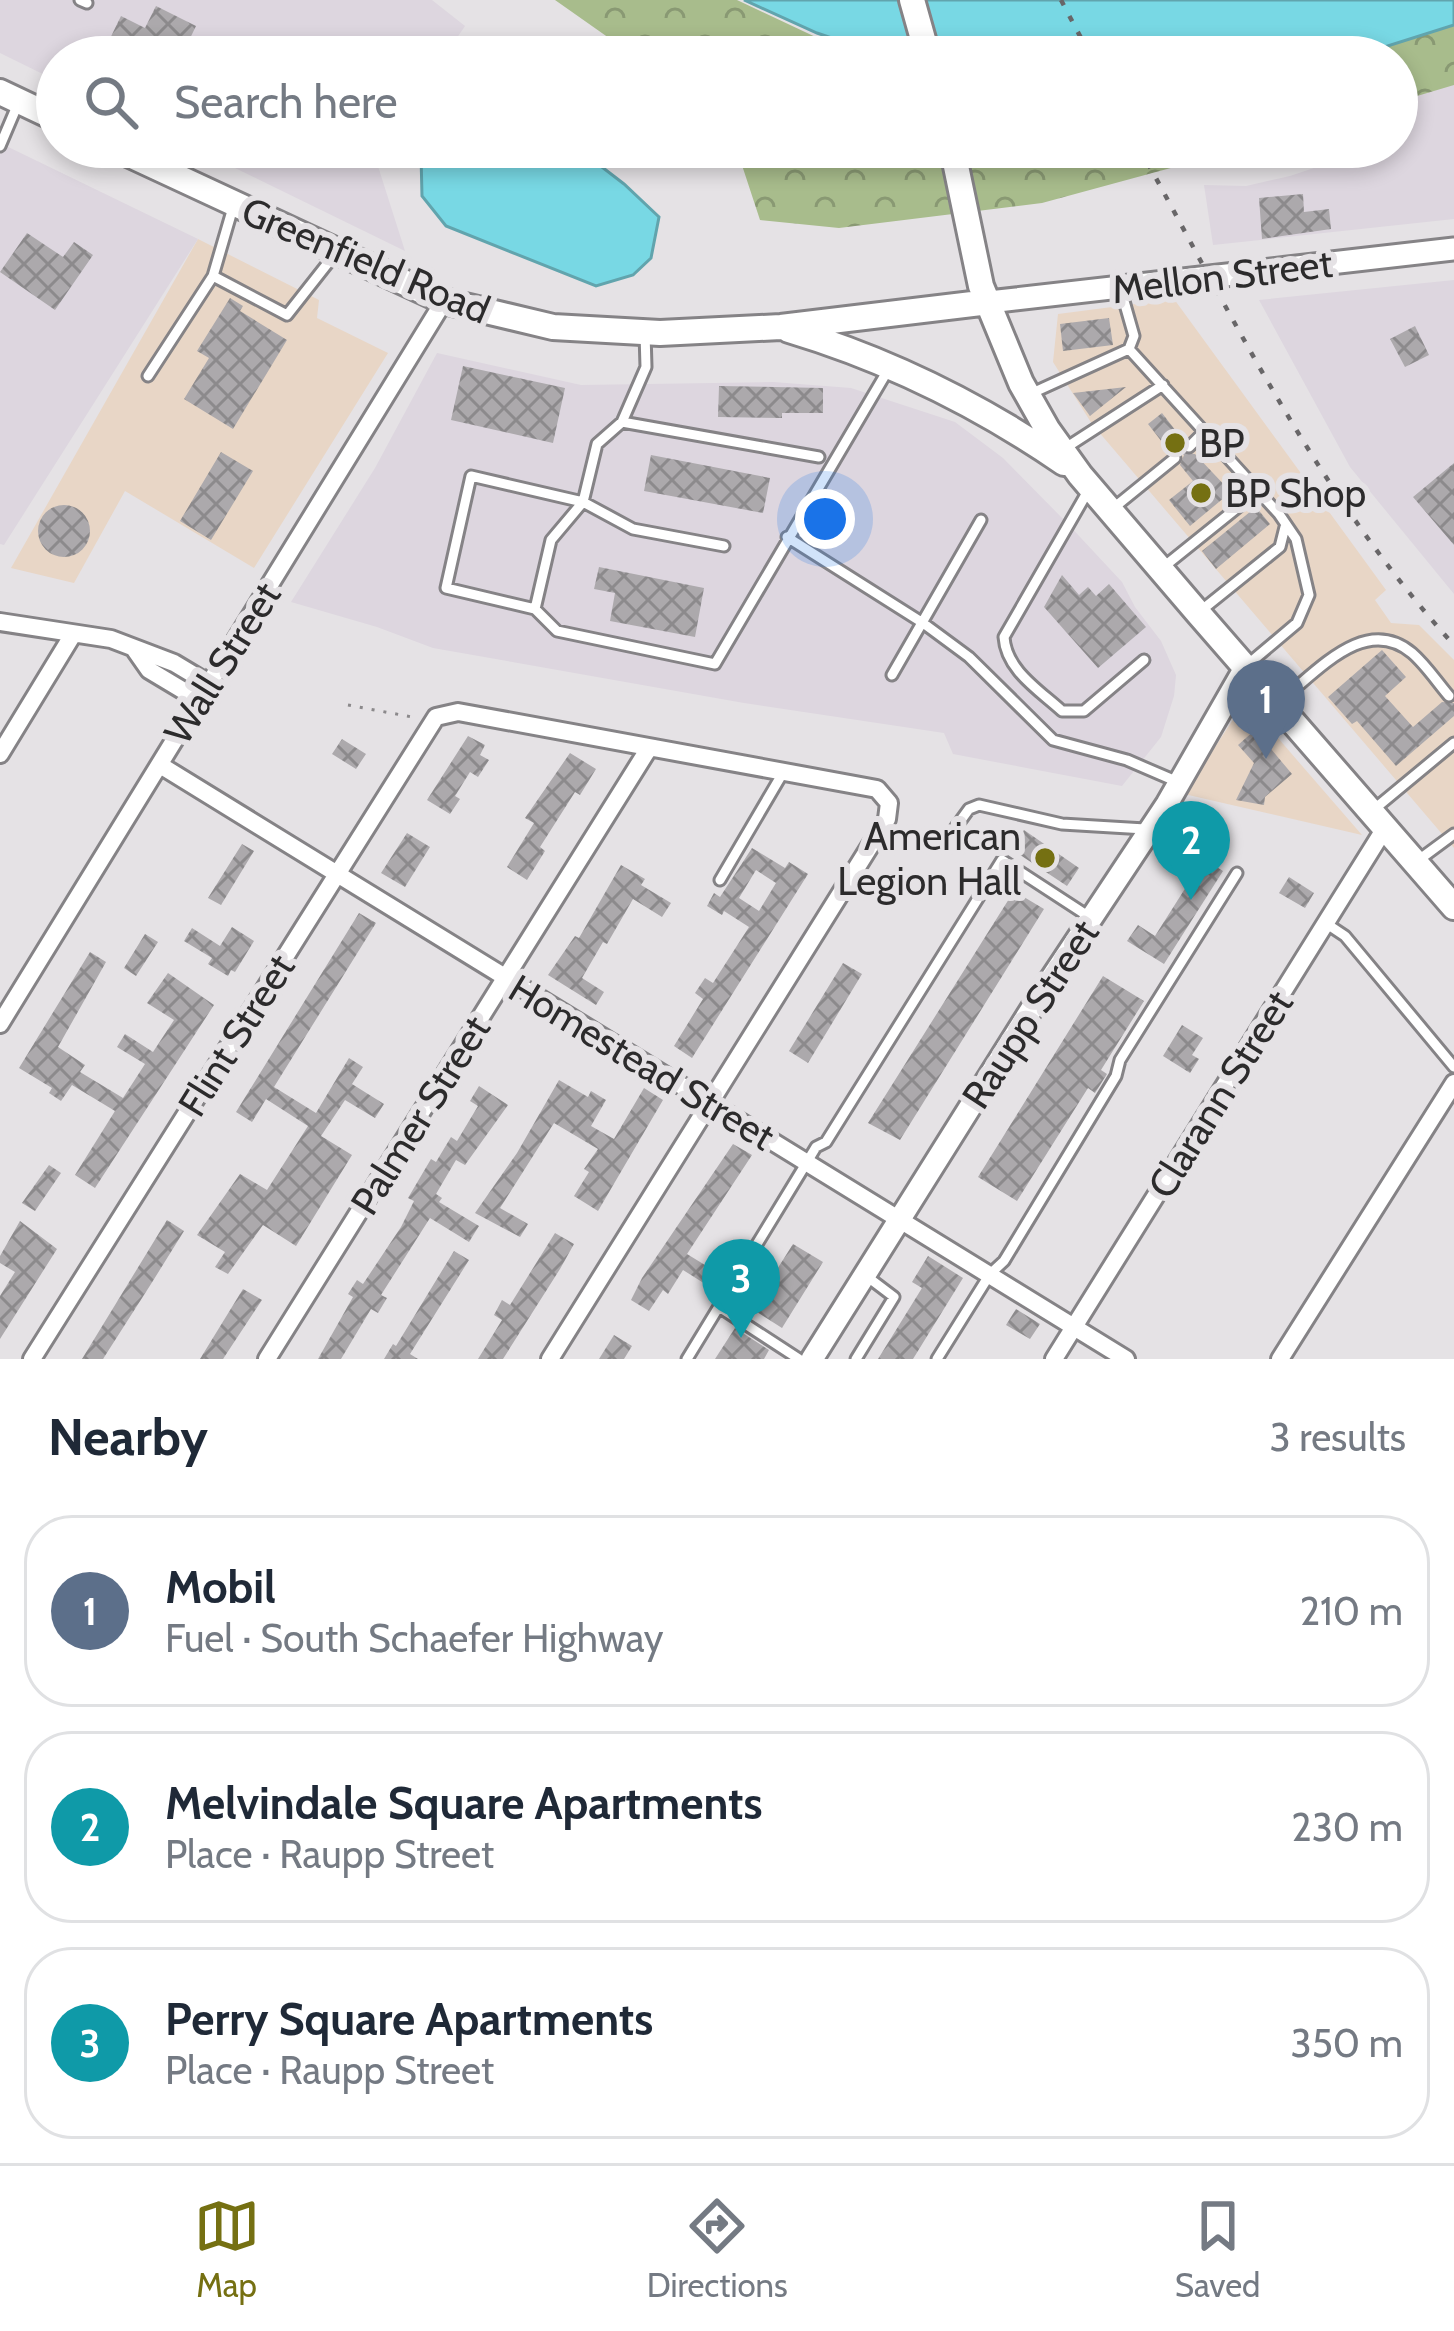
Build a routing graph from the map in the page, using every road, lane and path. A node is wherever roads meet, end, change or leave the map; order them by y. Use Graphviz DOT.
graph roads {
  1 [pos="912,0"];
  2 [pos="922,36"];
  3 [pos="9,96"];
  4 [pos="0,146"];
  5 [pos="157,168"];
  6 [pos="956,168"];
  7 [pos="234,205"];
  8 [pos="1454,249"];
  9 [pos="337,252"];
  10 [pos="213,276"];
  11 [pos="1120,287"];
  12 [pos="444,301"];
  13 [pos="989,302"];
  14 [pos="781,327"];
  15 [pos="646,333"];
  16 [pos="1130,349"];
  17 [pos="891,366"];
  18 [pos="148,376"];
  19 [pos="1163,385"];
  20 [pos="1027,395"];
  21 [pos="622,422"];
  22 [pos="1205,431"];
  23 [pos="1189,447"];
  24 [pos="1062,450"];
  25 [pos="819,457"];
  26 [pos="1175,458"];
  27 [pos="1086,481"];
  28 [pos="1258,491"];
  29 [pos="583,502"];
  30 [pos="1111,510"];
  31 [pos="981,520"];
  32 [pos="1285,527"];
  33 [pos="787,537"];
  34 [pos="724,546"];
  35 [pos="1161,569"];
  36 [pos="536,609"];
  37 [pos="1198,613"];
  38 [pos="0,622"];
  39 [pos="923,623"];
  40 [pos="72,636"];
  41 [pos="1144,660"];
  42 [pos="1245,668"];
  43 [pos="892,675"];
  44 [pos="204,692"];
  45 [pos="1449,696"];
  46 [pos="1277,703"];
  47 [pos="348,705"];
  48 [pos="412,717"];
  49 [pos="0,718"];
  50 [pos="20,722"];
  51 [pos="1454,742"];
  52 [pos="649,748"];
  53 [pos="0,754"];
  54 [pos="160,765"];
  55 [pos="784,772"];
  56 [pos="1180,782"];
  57 [pos="1378,820"];
  58 [pos="1150,829"];
  59 [pos="953,831"];
  60 [pos="1454,834"];
  61 [pos="1415,863"];
  62 [pos="1237,873"];
  63 [pos="335,875"];
  64 [pos="720,880"];
  65 [pos="1454,908"];
  66 [pos="1091,918"];
  67 [pos="1326,923"];
  68 [pos="504,980"];
  69 [pos="0,1024"];
  70 [pos="1454,1067"];
  71 [pos="1454,1083"];
  72 [pos="709,1103"];
  73 [pos="807,1162"];
  74 [pos="901,1218"];
  75 [pos="991,1274"];
  76 [pos="865,1275"];
  77 [pos="718,1307"];
  78 [pos="1074,1326"];
  79 [pos="32,1359"];
  80 [pos="267,1359"];
  81 [pos="550,1359"];
  82 [pos="687,1359"];
  83 [pos="799,1359"];
  84 [pos="812,1359"];
  85 [pos="856,1359"];
  86 [pos="938,1359"];
  87 [pos="1054,1359"];
  88 [pos="1126,1359"];
  89 [pos="1280,1359"];
  1 -- 2 [label="main road"];
  3 -- 4 [label="lane"];
  5 -- 7 [label="main road, Greenfield Road"];
  6 -- 13 [label="main road"];
  7 -- 9 [label="main road, Greenfield Road"];
  7 -- 10 [label="lane"];
  8 -- 11 [label="street, Mellon Street"];
  9 -- 10 [label="lane"];
  9 -- 12 [label="main road, Greenfield Road"];
  10 -- 18 [label="lane"];
  11 -- 13 [label="street, Mellon Street"];
  11 -- 16 [label="lane"];
  12 -- 15 [label="main road, Greenfield Road"];
  12 -- 44 [label="street, Wall Street"];
  13 -- 14 [label="main road, Greenfield Road"];
  13 -- 20 [label="main road"];
  14 -- 15 [label="main road, Greenfield Road"];
  14 -- 17 [label="main road"];
  15 -- 21 [label="lane"];
  16 -- 19 [label="lane"];
  16 -- 20 [label="lane"];
  17 -- 27 [label="main road"];
  17 -- 33 [label="lane"];
  19 -- 22 [label="lane"];
  19 -- 24 [label="lane"];
  20 -- 24 [label="main road"];
  21 -- 25 [label="lane"];
  21 -- 29 [label="lane"];
  22 -- 23 [label="lane"];
  22 -- 28 [label="lane"];
  24 -- 27 [label="main road"];
  26 -- 30 [label="lane"];
  27 -- 30 [label="main road"];
  27 -- 41 [label="lane"];
  28 -- 32 [label="lane"];
  28 -- 35 [label="lane"];
  29 -- 34 [label="lane"];
  29 -- 36 [label="lane"];
  29 -- 36 [label="lane"];
  30 -- 35 [label="main road"];
  31 -- 39 [label="lane"];
  32 -- 37 [label="lane"];
  32 -- 42 [label="lane"];
  33 -- 36 [label="lane"];
  33 -- 39 [label="lane"];
  35 -- 37 [label="main road"];
  37 -- 42 [label="main road"];
  38 -- 40 [label="street"];
  39 -- 43 [label="lane"];
  39 -- 56 [label="lane"];
  40 -- 44 [label="street"];
  40 -- 50 [label="street"];
  42 -- 46 [label="main road"];
  42 -- 56 [label="street, Raupp Street"];
  44 -- 54 [label="street, Wall Street"];
  45 -- 46 [label="lane"];
  46 -- 57 [label="main road"];
  47 -- 48 [label="path"];
  49 -- 50 [label="street"];
  50 -- 53 [label="street"];
  51 -- 57 [label="lane"];
  52 -- 55 [label="street"];
  52 -- 63 [label="street, Flint Street"];
  52 -- 68 [label="street, Palmer Street"];
  54 -- 63 [label="street, Homestead Street"];
  54 -- 69 [label="street, Wall Street"];
  55 -- 64 [label="lane"];
  55 -- 72 [label="street"];
  56 -- 58 [label="street, Raupp Street"];
  57 -- 61 [label="main road"];
  57 -- 67 [label="street, Clarann Street"];
  58 -- 59 [label="lane"];
  58 -- 66 [label="street, Raupp Street"];
  60 -- 61 [label="lane"];
  61 -- 65 [label="main road"];
  62 -- 75 [label="lane"];
  63 -- 68 [label="street, Homestead Street"];
  63 -- 79 [label="street, Flint Street"];
  66 -- 73 [label="lane"];
  66 -- 74 [label="street, Raupp Street"];
  67 -- 70 [label="lane"];
  67 -- 78 [label="street, Clarann Street"];
  68 -- 72 [label="street, Homestead Street"];
  68 -- 80 [label="street, Palmer Street"];
  71 -- 89 [label="street"];
  72 -- 73 [label="street, Homestead Street"];
  72 -- 81 [label="street"];
  73 -- 74 [label="street, Homestead Street"];
  73 -- 77 [label="lane"];
  74 -- 75 [label="street, Homestead Street"];
  74 -- 76 [label="street, Raupp Street"];
  75 -- 78 [label="street, Homestead Street"];
  75 -- 86 [label="lane"];
  76 -- 84 [label="street, Raupp Street"];
  76 -- 85 [label="lane"];
  77 -- 82 [label="lane"];
  77 -- 83 [label="lane"];
  78 -- 87 [label="street, Clarann Street"];
  78 -- 88 [label="street, Homestead Street"];
}
